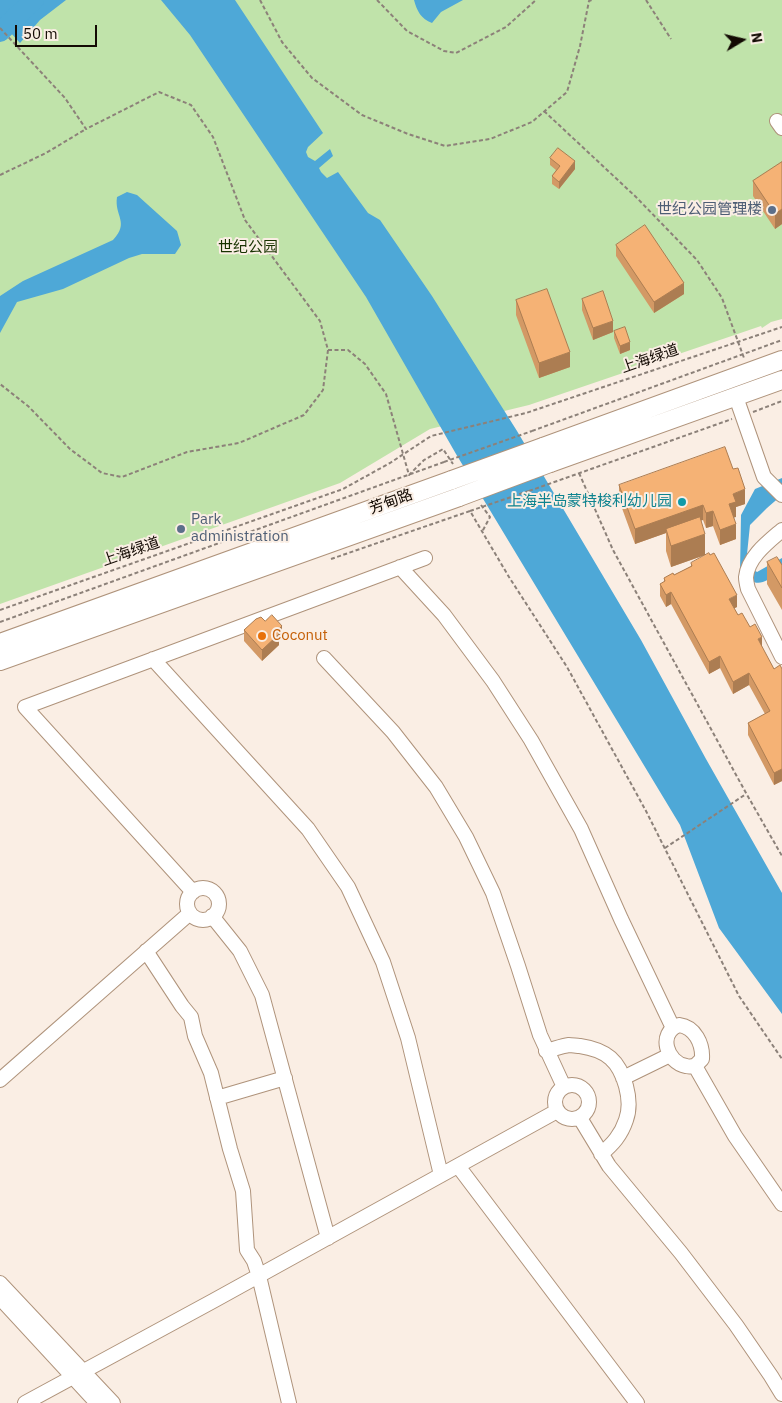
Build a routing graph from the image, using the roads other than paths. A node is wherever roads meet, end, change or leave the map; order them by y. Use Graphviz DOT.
graph roads {
  1 [pos="782,360"];
  2 [pos="782,380"];
  3 [pos="736,397"];
  4 [pos="782,494"];
  5 [pos="782,530"];
  6 [pos="425,558"];
  7 [pos="400,567"];
  8 [pos="0,644"];
  9 [pos="782,657"];
  10 [pos="324,658"];
  11 [pos="152,659"];
  12 [pos="0,661"];
  13 [pos="193,892"];
  14 [pos="190,912"];
  15 [pos="212,916"];
  16 [pos="146,951"];
  17 [pos="673,1028"];
  18 [pos="546,1051"];
  19 [pos="670,1055"];
  20 [pos="694,1066"];
  21 [pos="285,1078"];
  22 [pos="623,1078"];
  23 [pos="0,1080"];
  24 [pos="564,1087"];
  25 [pos="217,1098"];
  26 [pos="557,1110"];
  27 [pos="580,1118"];
  28 [pos="601,1154"];
  29 [pos="458,1166"];
  30 [pos="441,1175"];
  31 [pos="782,1204"];
  32 [pos="328,1238"];
  33 [pos="259,1276"];
  34 [pos="0,1282"];
  35 [pos="0,1298"];
  36 [pos="78,1374"];
  37 [pos="782,1394"];
  38 [pos="25,1403"];
  39 [pos="97,1403"];
  40 [pos="113,1403"];
  41 [pos="289,1403"];
  42 [pos="637,1403"];
  1 -- 8 [label="main road, 芳甸路, bridge"];
  2 -- 3 [label="main road, 芳甸路"];
  3 -- 4 [label="street"];
  3 -- 12 [label="main road, 芳甸路, bridge"];
  5 -- 9 [label="street"];
  6 -- 7 [label="street"];
  7 -- 11 [label="street"];
  7 -- 17 [label="street"];
  10 -- 18 [label="street"];
  11 -- 13 [label="street"];
  11 -- 30 [label="street"];
  13 -- 14 [label="street"];
  13 -- 15 [label="street"];
  14 -- 15 [label="street"];
  14 -- 16 [label="street"];
  15 -- 21 [label="street"];
  16 -- 23 [label="street"];
  16 -- 25 [label="street"];
  17 -- 19 [label="street"];
  17 -- 20 [label="street"];
  18 -- 22 [label="street"];
  18 -- 24 [label="street"];
  19 -- 20 [label="street"];
  19 -- 22 [label="street"];
  20 -- 31 [label="street"];
  21 -- 25 [label="street"];
  21 -- 32 [label="street"];
  22 -- 28 [label="street"];
  24 -- 26 [label="street"];
  24 -- 27 [label="street"];
  25 -- 33 [label="street"];
  26 -- 27 [label="street"];
  26 -- 29 [label="street"];
  27 -- 28 [label="street"];
  28 -- 37 [label="street"];
  29 -- 30 [label="street"];
  29 -- 42 [label="street"];
  30 -- 32 [label="street"];
  32 -- 33 [label="street"];
  33 -- 36 [label="street"];
  33 -- 41 [label="street"];
  34 -- 36 [label="street"];
  35 -- 36 [label="street"];
  36 -- 38 [label="street"];
  36 -- 39 [label="street"];
  36 -- 40 [label="street"];
}
